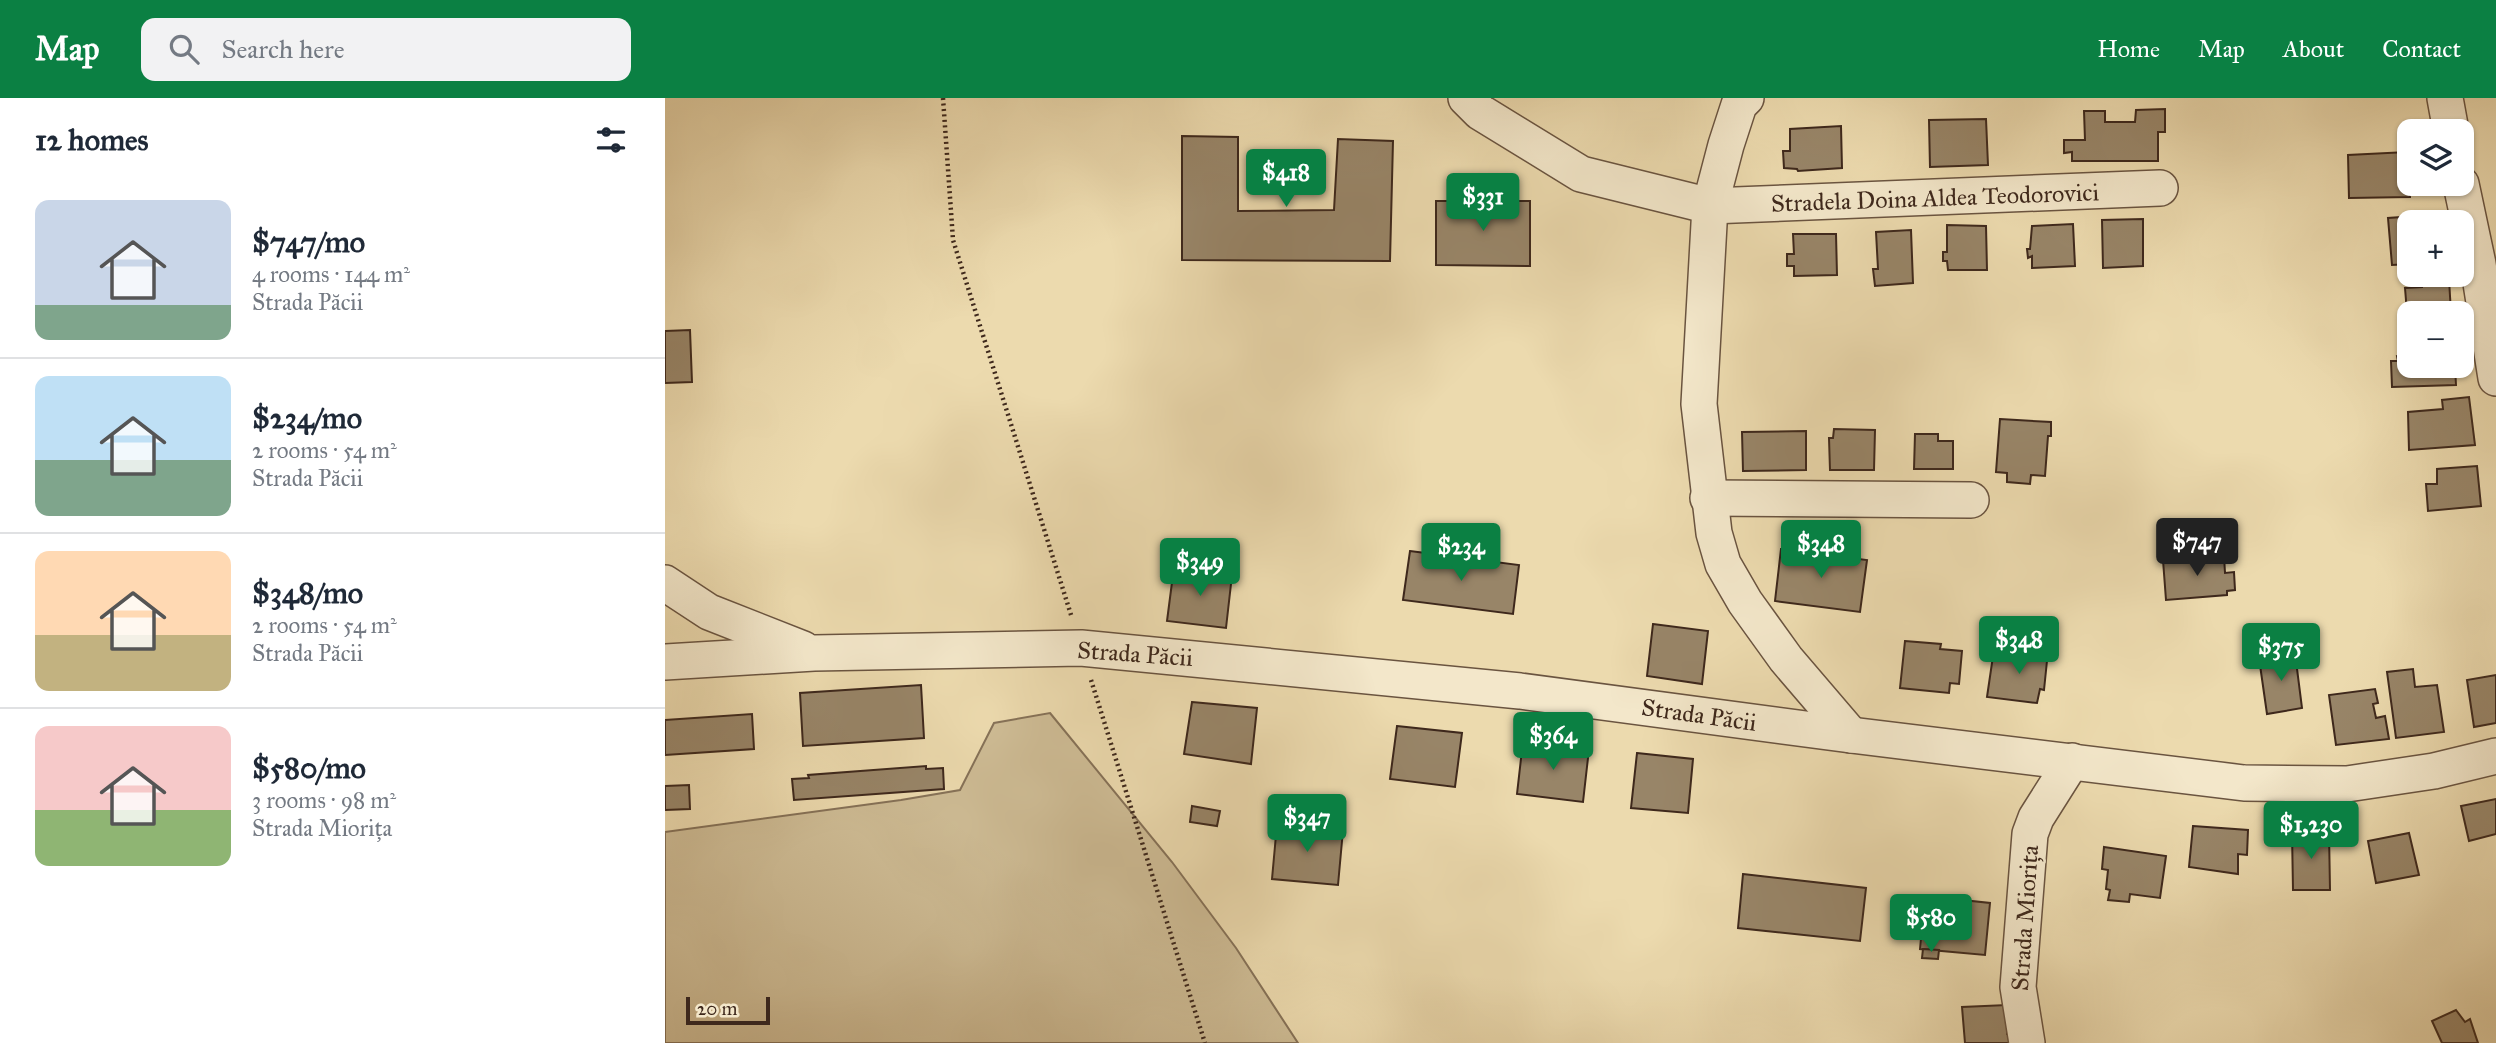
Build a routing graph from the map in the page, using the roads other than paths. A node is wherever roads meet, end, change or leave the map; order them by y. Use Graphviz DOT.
graph roads {
  1 [pos="1466,98"];
  2 [pos="1747,98"];
  3 [pos="2445,98"];
  4 [pos="2449,119"];
  5 [pos="2160,188"];
  6 [pos="2466,196"];
  7 [pos="1710,206"];
  8 [pos="2487,264"];
  9 [pos="2496,378"];
  10 [pos="1708,498"];
  11 [pos="1971,500"];
  12 [pos="665,583"];
  13 [pos="814,653"];
  14 [pos="665,662"];
  15 [pos="1851,736"];
  16 [pos="2496,756"];
  17 [pos="2072,761"];
  18 [pos="2027,1043"];
  1 -- 7 [label="street, Stradela Doina Aldea Teodorovici"];
  2 -- 7 [label="street"];
  3 -- 4 [label="street"];
  5 -- 7 [label="street, Stradela Doina Aldea Teodorovici"];
  6 -- 8 [label="street"];
  7 -- 10 [label="street"];
  8 -- 9 [label="street"];
  10 -- 11 [label="street"];
  10 -- 15 [label="street"];
  12 -- 13 [label="street, Strada Păcii"];
  13 -- 14 [label="street, Strada Păcii"];
  13 -- 15 [label="street, Strada Păcii"];
  15 -- 17 [label="street, Strada Păcii"];
  16 -- 17 [label="street, Strada Păcii"];
  17 -- 18 [label="street, Strada Miorița"];
}
